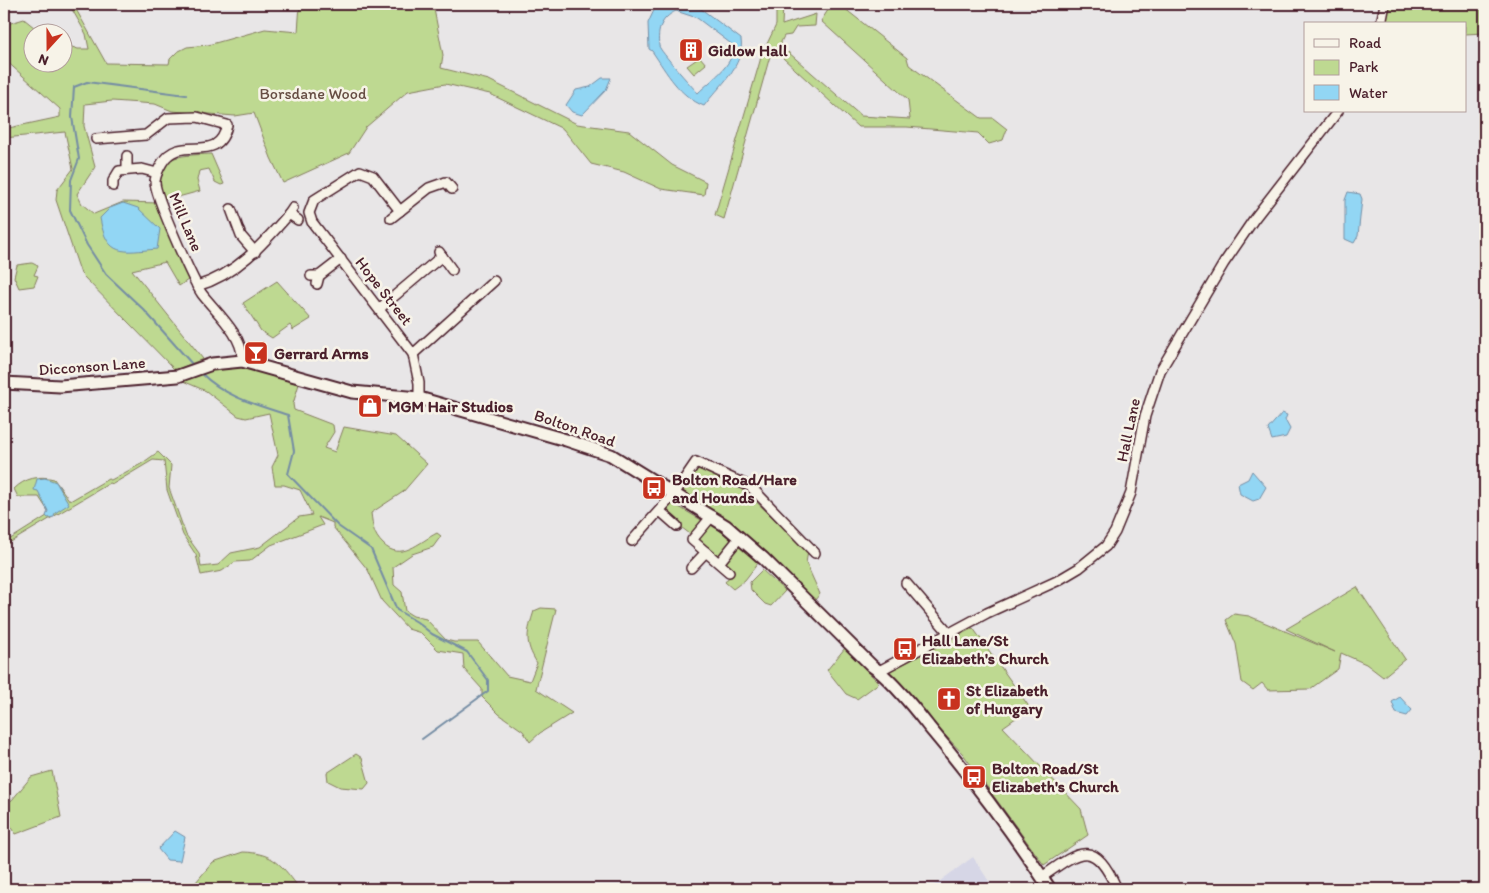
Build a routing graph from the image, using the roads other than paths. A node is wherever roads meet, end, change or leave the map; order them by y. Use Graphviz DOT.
graph roads {
  1 [pos="1385,4"];
  2 [pos="1381,22"];
  3 [pos="1337,112"];
  4 [pos="96,139"];
  5 [pos="127,156"];
  6 [pos="127,169"];
  7 [pos="157,173"];
  8 [pos="450,183"];
  9 [pos="113,186"];
  10 [pos="231,209"];
  11 [pos="400,210"];
  12 [pos="391,218"];
  13 [pos="298,220"];
  14 [pos="255,252"];
  15 [pos="341,259"];
  16 [pos="452,270"];
  17 [pos="316,279"];
  18 [pos="494,281"];
  19 [pos="197,286"];
  20 [pos="379,309"];
  21 [pos="412,354"];
  22 [pos="242,361"];
  23 [pos="182,374"];
  24 [pos="4,383"];
  25 [pos="419,398"];
  26 [pos="674,494"];
  27 [pos="660,511"];
  28 [pos="712,516"];
  29 [pos="677,526"];
  30 [pos="740,537"];
  31 [pos="632,540"];
  32 [pos="706,552"];
  33 [pos="815,553"];
  34 [pos="719,563"];
  35 [pos="691,568"];
  36 [pos="729,572"];
  37 [pos="906,583"];
  38 [pos="949,633"];
  39 [pos="879,671"];
  40 [pos="1042,877"];
  41 [pos="1050,889"];
  42 [pos="1117,889"];
  1 -- 2 [label="street"];
  3 -- 38 [label="street, Hall Lane"];
  4 -- 7 [label="street"];
  5 -- 6 [label="street"];
  6 -- 7 [label="street"];
  6 -- 9 [label="street"];
  7 -- 19 [label="street, Mill Lane"];
  8 -- 11 [label="street"];
  10 -- 14 [label="street"];
  11 -- 12 [label="street"];
  11 -- 15 [label="street, Hope Street"];
  13 -- 14 [label="street"];
  14 -- 19 [label="street"];
  15 -- 17 [label="street"];
  15 -- 20 [label="street, Hope Street"];
  16 -- 20 [label="street"];
  18 -- 21 [label="street"];
  19 -- 22 [label="street, Mill Lane"];
  20 -- 21 [label="street, Hope Street"];
  21 -- 25 [label="street, Hope Street"];
  22 -- 23 [label="main road, Bolton Road"];
  22 -- 25 [label="main road, Bolton Road"];
  23 -- 24 [label="main road, Dicconson Lane"];
  25 -- 26 [label="main road, Bolton Road"];
  26 -- 27 [label="street"];
  26 -- 28 [label="main road, Bolton Road"];
  26 -- 33 [label="street"];
  27 -- 29 [label="street"];
  27 -- 31 [label="street"];
  28 -- 30 [label="main road, Bolton Road"];
  28 -- 32 [label="street"];
  30 -- 34 [label="street"];
  30 -- 39 [label="main road, Bolton Road"];
  32 -- 34 [label="street"];
  32 -- 35 [label="street"];
  34 -- 36 [label="street"];
  37 -- 38 [label="street"];
  38 -- 39 [label="street, Hall Lane"];
  39 -- 40 [label="main road, Bolton Road"];
  40 -- 41 [label="main road, Bolton Road"];
  40 -- 42 [label="street"];
}
